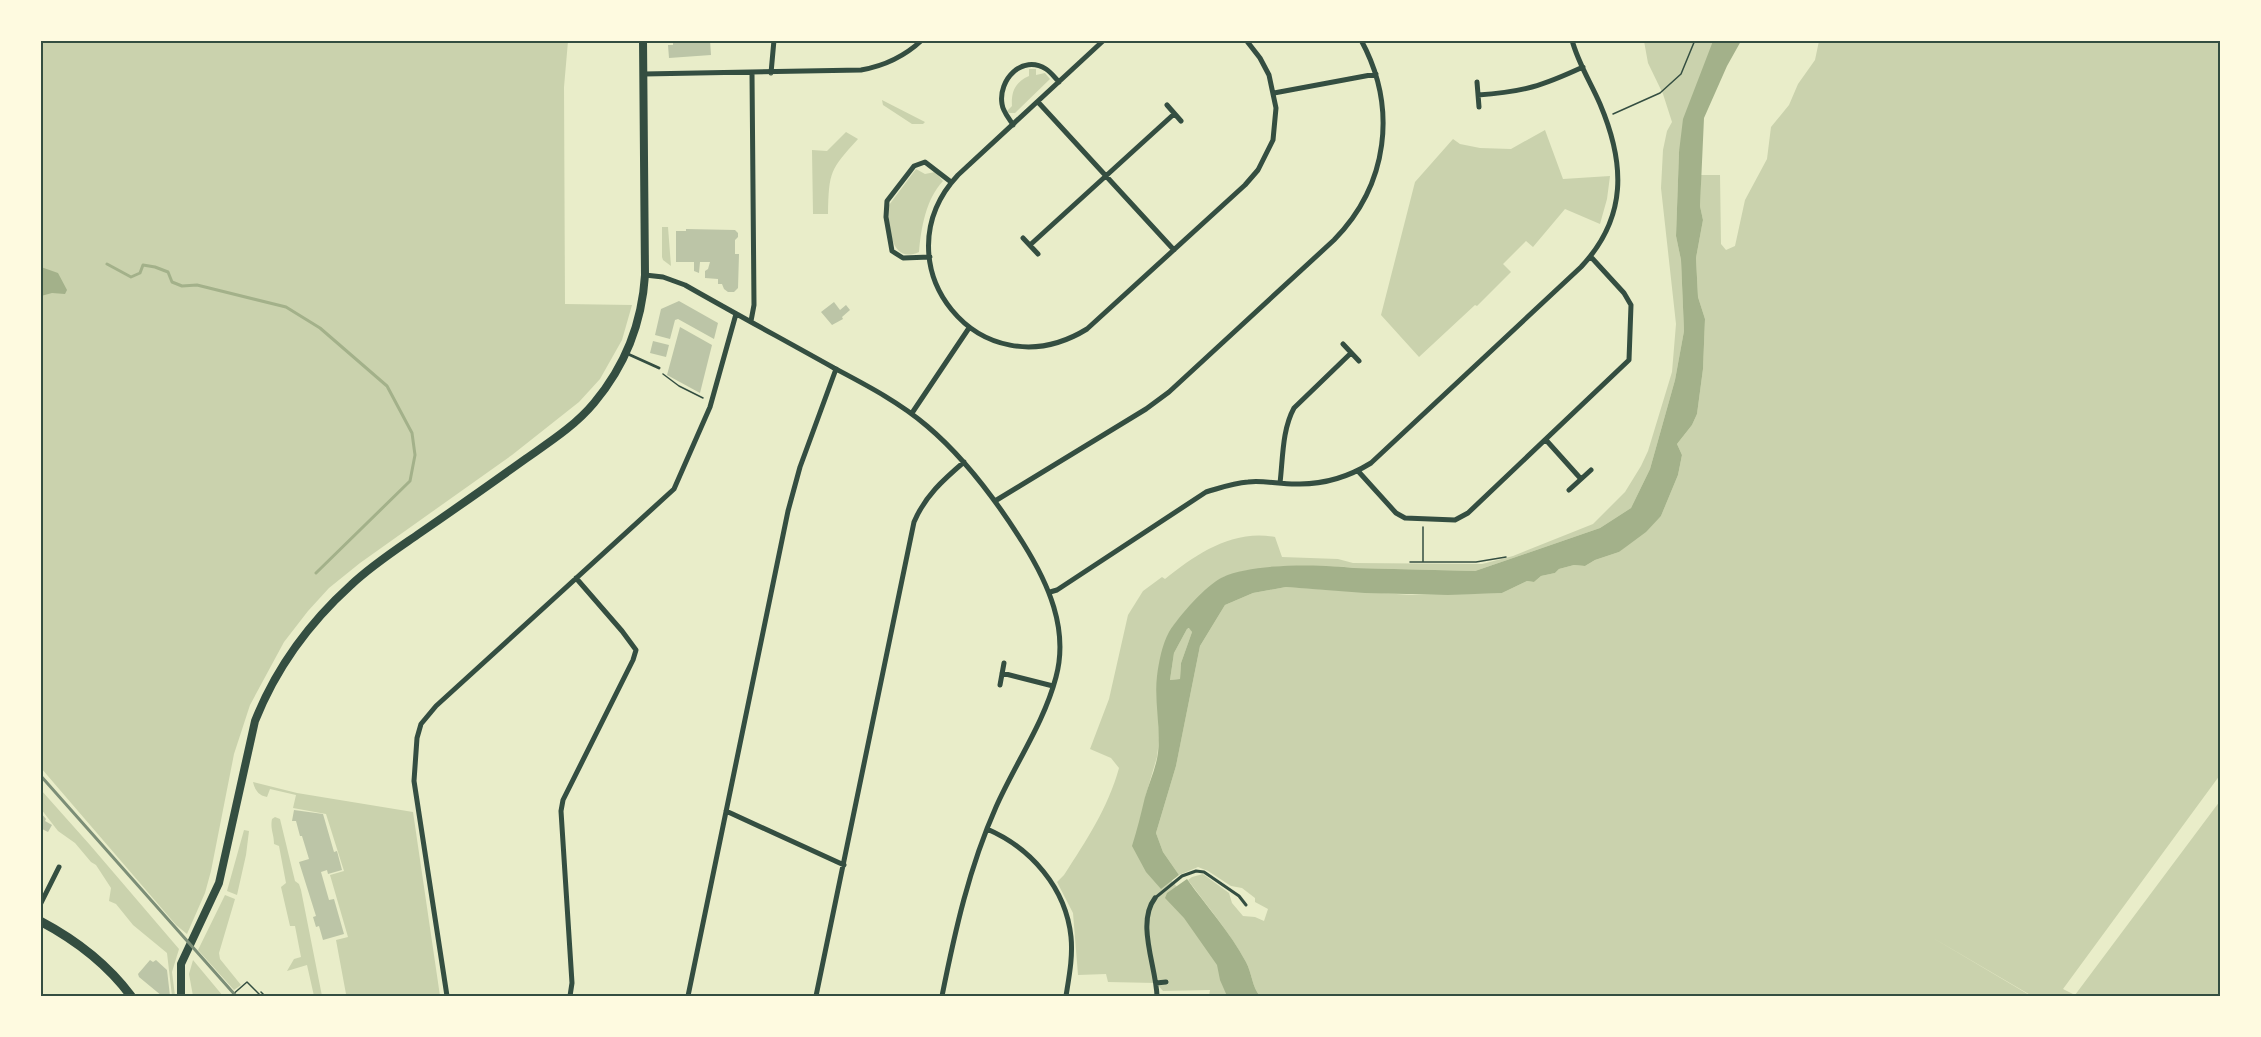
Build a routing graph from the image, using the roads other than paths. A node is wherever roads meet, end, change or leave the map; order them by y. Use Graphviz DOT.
graph roads {
  1 [pos="643,40"];
  2 [pos="774,40"];
  3 [pos="922,40"];
  4 [pos="1104,40"];
  5 [pos="1246,40"];
  6 [pos="1361,40"];
  7 [pos="1572,40"];
  8 [pos="1583,67"];
  9 [pos="752,73"];
  10 [pos="771,73"];
  11 [pos="644,74"];
  12 [pos="1376,74"];
  13 [pos="1059,82"];
  14 [pos="1477,82"];
  15 [pos="1274,93"];
  16 [pos="1478,95"];
  17 [pos="1038,102"];
  18 [pos="1167,105"];
  19 [pos="1479,107"];
  20 [pos="1174,114"];
  21 [pos="1181,122"];
  22 [pos="1013,125"];
  23 [pos="1106,176"];
  24 [pos="951,182"];
  25 [pos="1023,238"];
  26 [pos="1030,245"];
  27 [pos="1174,250"];
  28 [pos="1038,254"];
  29 [pos="930,257"];
  30 [pos="1591,257"];
  31 [pos="645,275"];
  32 [pos="736,314"];
  33 [pos="750,321"];
  34 [pos="969,328"];
  35 [pos="1343,344"];
  36 [pos="626,353"];
  37 [pos="1351,353"];
  38 [pos="1359,361"];
  39 [pos="659,368"];
  40 [pos="836,369"];
  41 [pos="912,413"];
  42 [pos="1546,440"];
  43 [pos="964,462"];
  44 [pos="1591,470"];
  45 [pos="1358,471"];
  46 [pos="1581,479"];
  47 [pos="1280,483"];
  48 [pos="1569,490"];
  49 [pos="995,501"];
  50 [pos="576,578"];
  51 [pos="1050,592"];
  52 [pos="1004,663"];
  53 [pos="1002,673"];
  54 [pos="1000,685"];
  55 [pos="1053,686"];
  56 [pos="726,812"];
  57 [pos="987,829"];
  58 [pos="843,865"];
  59 [pos="59,867"];
  60 [pos="1155,898"];
  61 [pos="40,905"];
  62 [pos="1246,905"];
  63 [pos="40,921"];
  64 [pos="1166,982"];
  65 [pos="1156,983"];
  66 [pos="181,986"];
  67 [pos="130,996"];
  68 [pos="181,996"];
  69 [pos="186,996"];
  70 [pos="447,996"];
  71 [pos="570,996"];
  72 [pos="688,996"];
  73 [pos="816,996"];
  74 [pos="942,996"];
  75 [pos="1065,996"];
  76 [pos="1157,996"];
  1 -- 11 [label="main road"];
  2 -- 10 [label="street"];
  3 -- 10 [label="street"];
  4 -- 13 [label="street"];
  5 -- 15 [label="street"];
  6 -- 12 [label="street"];
  7 -- 8 [label="street"];
  8 -- 16 [label="street"];
  8 -- 30 [label="street"];
  9 -- 10 [label="street"];
  9 -- 11 [label="street"];
  9 -- 33 [label="street"];
  11 -- 31 [label="main road"];
  12 -- 15 [label="street"];
  12 -- 49 [label="street"];
  13 -- 17 [label="street"];
  13 -- 22 [label="street"];
  14 -- 16 [label="street"];
  15 -- 27 [label="street"];
  16 -- 19 [label="street"];
  17 -- 22 [label="street"];
  17 -- 23 [label="street"];
  18 -- 20 [label="street"];
  20 -- 21 [label="street"];
  20 -- 23 [label="street"];
  22 -- 24 [label="street"];
  23 -- 26 [label="street"];
  23 -- 27 [label="street"];
  24 -- 29 [label="street"];
  24 -- 29 [label="street"];
  25 -- 26 [label="street"];
  26 -- 28 [label="street"];
  27 -- 34 [label="street"];
  29 -- 34 [label="street"];
  30 -- 42 [label="street"];
  30 -- 45 [label="street"];
  31 -- 32 [label="street"];
  31 -- 36 [label="main road"];
  32 -- 33 [label="street"];
  32 -- 50 [label="street"];
  33 -- 40 [label="street"];
  34 -- 41 [label="street"];
  35 -- 37 [label="street"];
  36 -- 39 [label="lane"];
  36 -- 66 [label="main road"];
  37 -- 38 [label="street"];
  37 -- 47 [label="street"];
  40 -- 41 [label="street"];
  40 -- 56 [label="street"];
  41 -- 43 [label="street"];
  42 -- 45 [label="street"];
  42 -- 46 [label="street"];
  43 -- 49 [label="street"];
  43 -- 58 [label="street"];
  44 -- 46 [label="street"];
  45 -- 47 [label="street"];
  46 -- 48 [label="street"];
  47 -- 51 [label="street"];
  49 -- 51 [label="street"];
  50 -- 70 [label="street"];
  50 -- 71 [label="street"];
  51 -- 55 [label="street"];
  52 -- 53 [label="street"];
  53 -- 54 [label="street"];
  53 -- 55 [label="street"];
  55 -- 57 [label="street"];
  56 -- 58 [label="street"];
  56 -- 72 [label="street"];
  57 -- 74 [label="street"];
  57 -- 75 [label="street"];
  58 -- 73 [label="street"];
  59 -- 61 [label="street"];
  60 -- 62 [label="lane"];
  60 -- 65 [label="street"];
  63 -- 67 [label="main road"];
  64 -- 65 [label="street"];
  65 -- 76 [label="street"];
  66 -- 68 [label="main road"];
  66 -- 69 [label="main road"];
}
